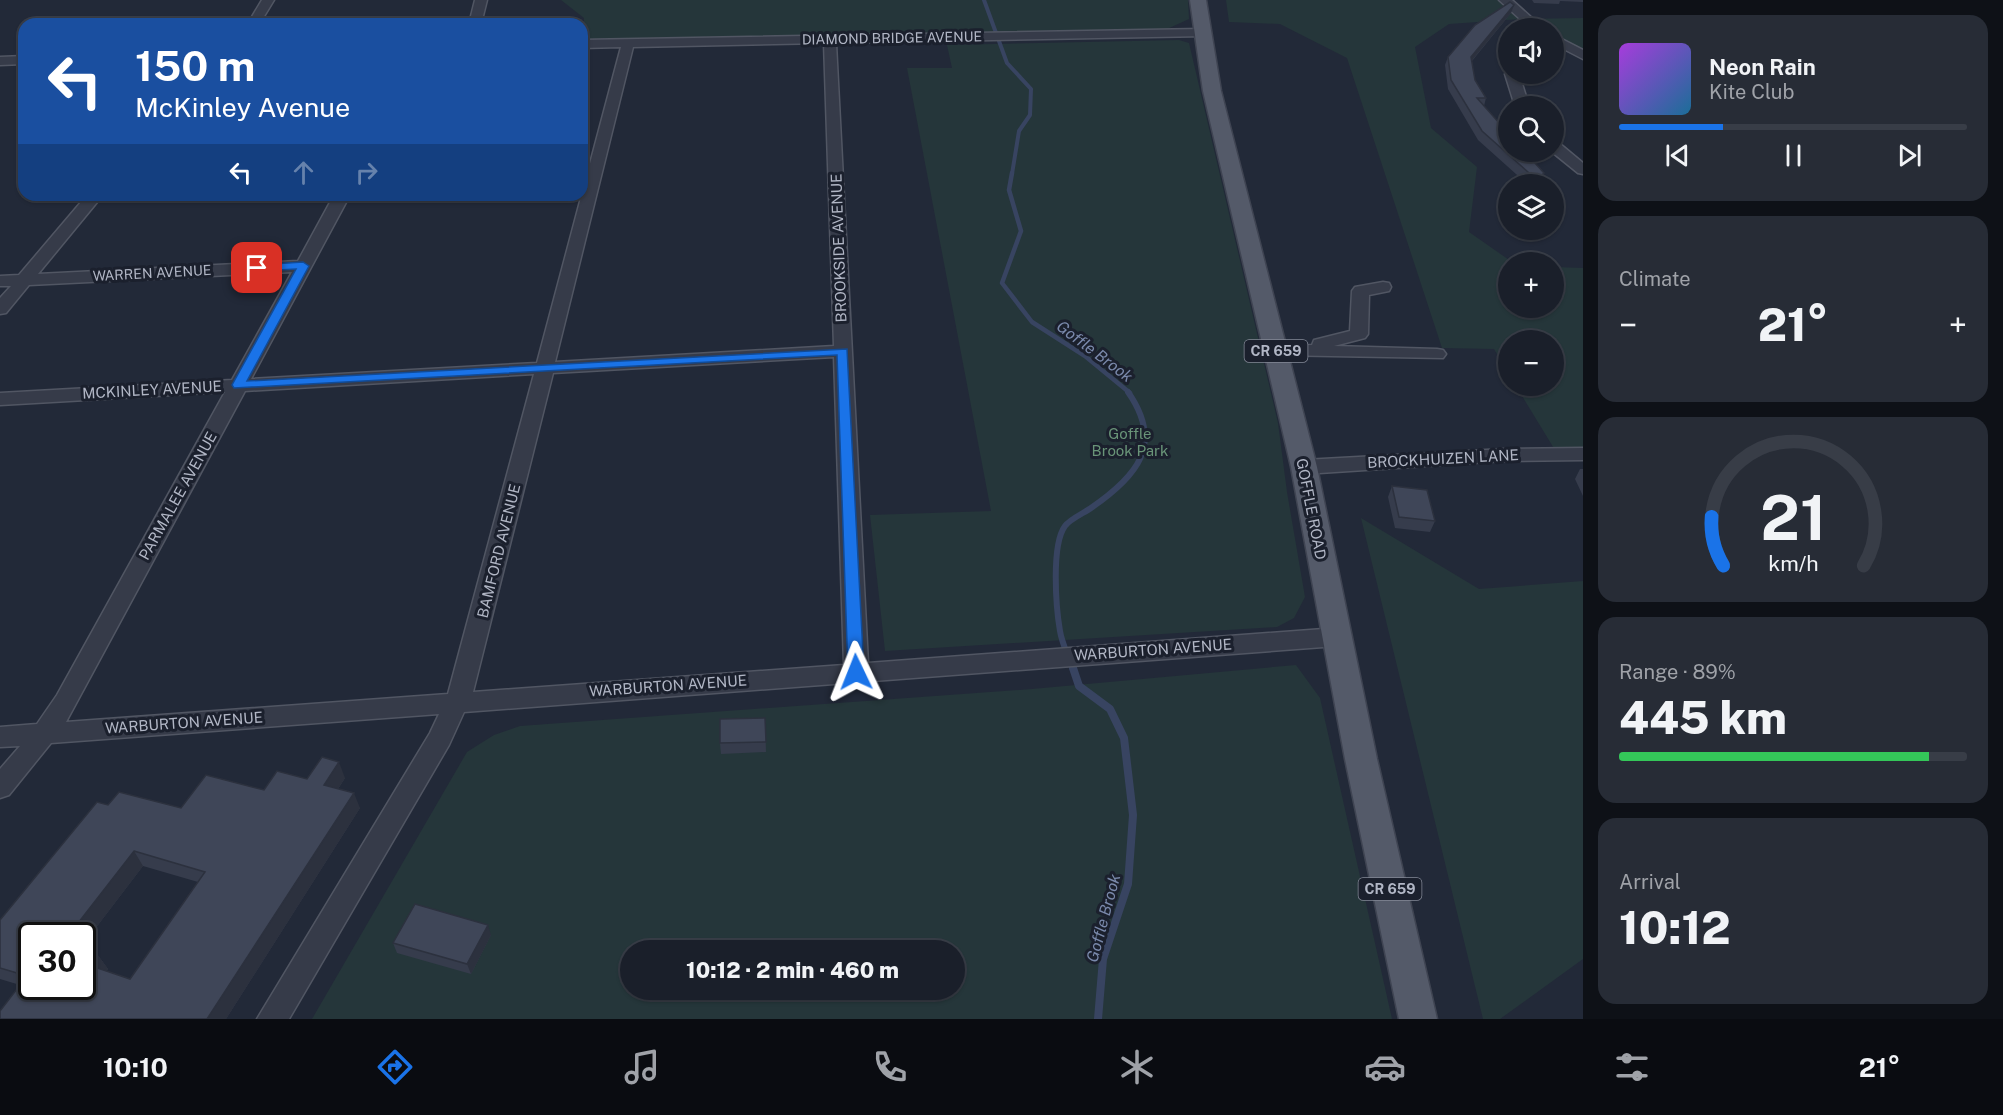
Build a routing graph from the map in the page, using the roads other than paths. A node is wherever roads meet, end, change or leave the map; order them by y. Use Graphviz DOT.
graph roads {
  1 [pos="268,0"];
  2 [pos="481,0"];
  3 [pos="1198,0"];
  4 [pos="1505,0"];
  5 [pos="257,18"];
  6 [pos="476,18"];
  7 [pos="1526,18"];
  8 [pos="1202,33"];
  9 [pos="830,39"];
  10 [pos="628,43"];
  11 [pos="588,44"];
  12 [pos="1564,45"];
  13 [pos="1583,55"];
  14 [pos="18,60"];
  15 [pos="0,61"];
  16 [pos="1564,154"];
  17 [pos="1583,170"];
  18 [pos="588,200"];
  19 [pos="90,201"];
  20 [pos="339,201"];
  21 [pos="588,201"];
  22 [pos="303,266"];
  23 [pos="24,280"];
  24 [pos="0,281"];
  25 [pos="1383,287"];
  26 [pos="0,309"];
  27 [pos="1275,347"];
  28 [pos="843,351"];
  29 [pos="1437,354"];
  30 [pos="545,368"];
  31 [pos="238,385"];
  32 [pos="0,399"];
  33 [pos="1583,454"];
  34 [pos="1304,468"];
  35 [pos="1337,637"];
  36 [pos="856,672"];
  37 [pos="458,702"];
  38 [pos="45,733"];
  39 [pos="0,737"];
  40 [pos="0,787"];
  41 [pos="272,1019"];
  42 [pos="1418,1019"];
  1 -- 5 [label="street"];
  2 -- 6 [label="street"];
  3 -- 8 [label="main road, GOFFLE ROAD / CR 659"];
  4 -- 7 [label="street"];
  8 -- 9 [label="street, DIAMOND BRIDGE AVENUE"];
  8 -- 27 [label="main road, GOFFLE ROAD / CR 659"];
  9 -- 10 [label="street, DIAMOND BRIDGE AVENUE"];
  9 -- 28 [label="street, BROOKSIDE AVENUE"];
  10 -- 11 [label="street, DIAMOND BRIDGE AVENUE"];
  10 -- 18 [label="street, BAMFORD AVENUE"];
  12 -- 13 [label="street"];
  14 -- 15 [label="street"];
  16 -- 17 [label="street"];
  19 -- 23 [label="street"];
  20 -- 22 [label="street, PARMALEE AVENUE"];
  21 -- 30 [label="street, BAMFORD AVENUE"];
  22 -- 23 [label="street, WARREN AVENUE"];
  22 -- 31 [label="street, PARMALEE AVENUE"];
  23 -- 24 [label="street, WARREN AVENUE"];
  23 -- 26 [label="street"];
  25 -- 27 [label="street"];
  27 -- 29 [label="street"];
  27 -- 34 [label="main road, GOFFLE ROAD / CR 659"];
  28 -- 30 [label="street, MCKINLEY AVENUE"];
  28 -- 36 [label="street, BROOKSIDE AVENUE"];
  30 -- 31 [label="street, MCKINLEY AVENUE"];
  30 -- 37 [label="street, BAMFORD AVENUE"];
  31 -- 32 [label="street, MCKINLEY AVENUE"];
  31 -- 38 [label="street, PARMALEE AVENUE"];
  33 -- 34 [label="street, BROCKHUIZEN LANE"];
  34 -- 35 [label="main road, GOFFLE ROAD / CR 659"];
  35 -- 36 [label="street, WARBURTON AVENUE"];
  35 -- 42 [label="main road, GOFFLE ROAD / CR 659"];
  36 -- 37 [label="street, WARBURTON AVENUE"];
  37 -- 38 [label="street, WARBURTON AVENUE"];
  37 -- 41 [label="street, BAMFORD AVENUE"];
  38 -- 39 [label="street, WARBURTON AVENUE"];
  38 -- 40 [label="street, PARMALEE AVENUE"];
}
